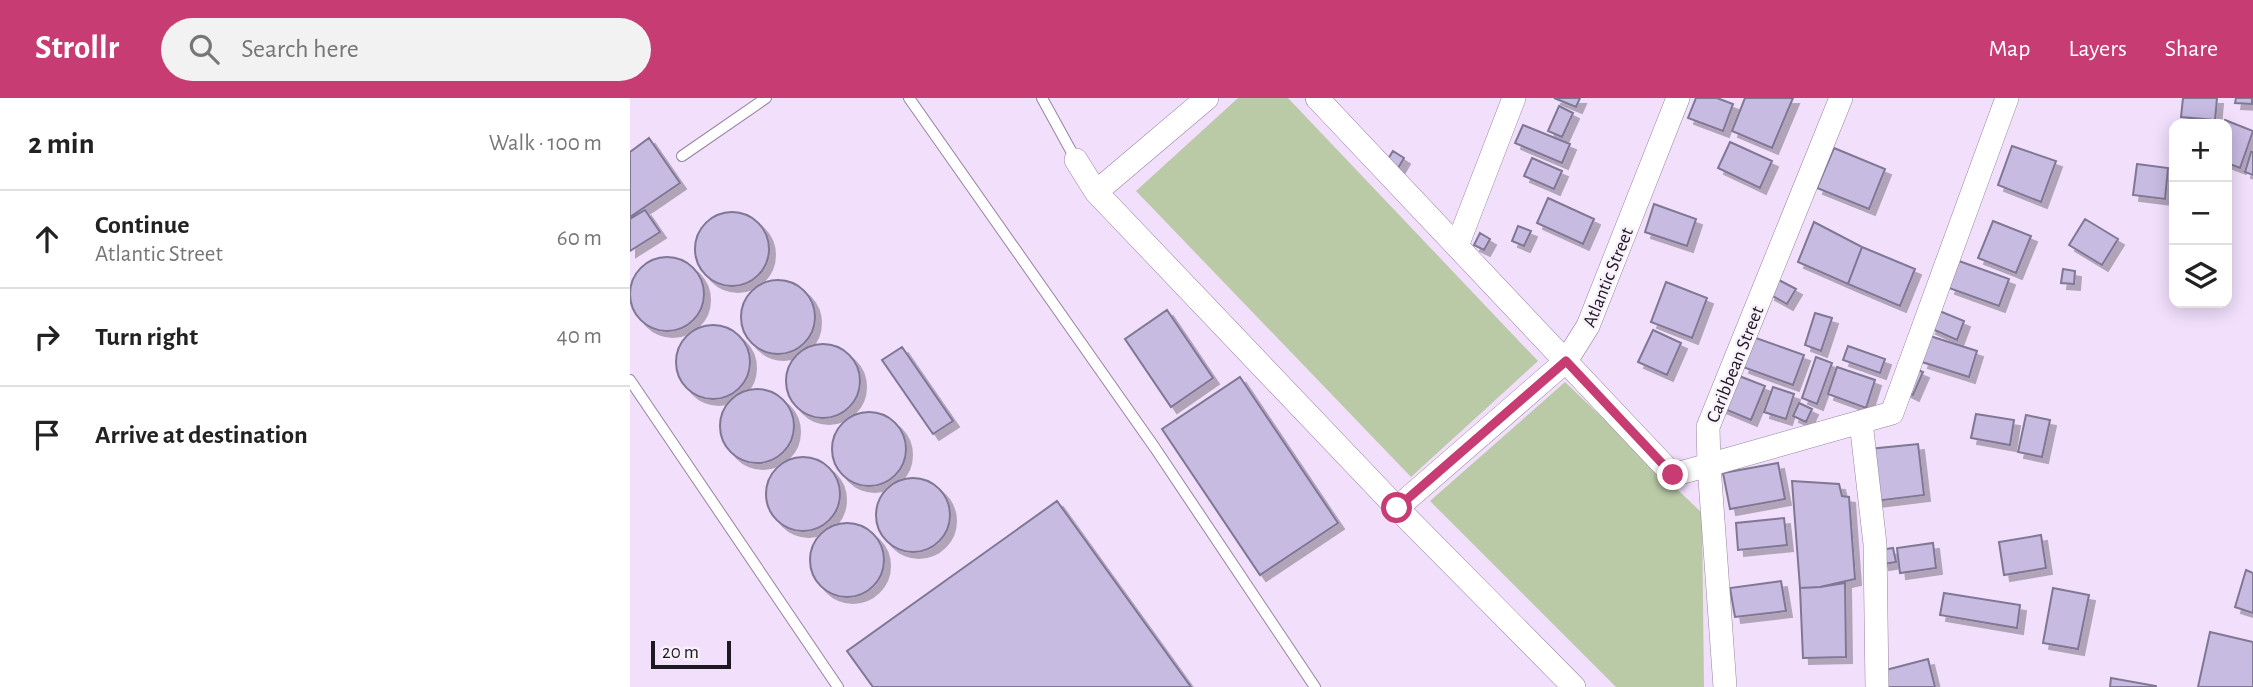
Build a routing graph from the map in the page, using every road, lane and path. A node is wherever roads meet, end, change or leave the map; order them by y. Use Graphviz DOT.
graph roads {
  1 [pos="766,98"];
  2 [pos="909,98"];
  3 [pos="1042,98"];
  4 [pos="1208,98"];
  5 [pos="1514,98"];
  6 [pos="1678,98"];
  7 [pos="1841,98"];
  8 [pos="2007,98"];
  9 [pos="1330,104"];
  10 [pos="682,156"];
  11 [pos="1076,160"];
  12 [pos="1096,192"];
  13 [pos="1457,246"];
  14 [pos="1566,361"];
  15 [pos="630,380"];
  16 [pos="1861,422"];
  17 [pos="1709,465"];
  18 [pos="1397,508"];
  19 [pos="838,687"];
  20 [pos="1315,687"];
  21 [pos="1574,687"];
  22 [pos="1725,687"];
  23 [pos="1877,687"];
  1 -- 10 [label="lane"];
  2 -- 20 [label="lane"];
  3 -- 11 [label="lane"];
  4 -- 12 [label="street"];
  5 -- 13 [label="street"];
  6 -- 14 [label="street, Atlantic Street"];
  7 -- 17 [label="street, Caribbean Street"];
  8 -- 16 [label="street"];
  9 -- 13 [label="street"];
  11 -- 12 [label="street"];
  12 -- 18 [label="street"];
  13 -- 14 [label="street"];
  14 -- 17 [label="street"];
  14 -- 18 [label="street, Atlantic Street"];
  15 -- 19 [label="lane"];
  16 -- 17 [label="street"];
  16 -- 23 [label="street"];
  17 -- 22 [label="street, Caribbean Street"];
  18 -- 21 [label="street"];
}
